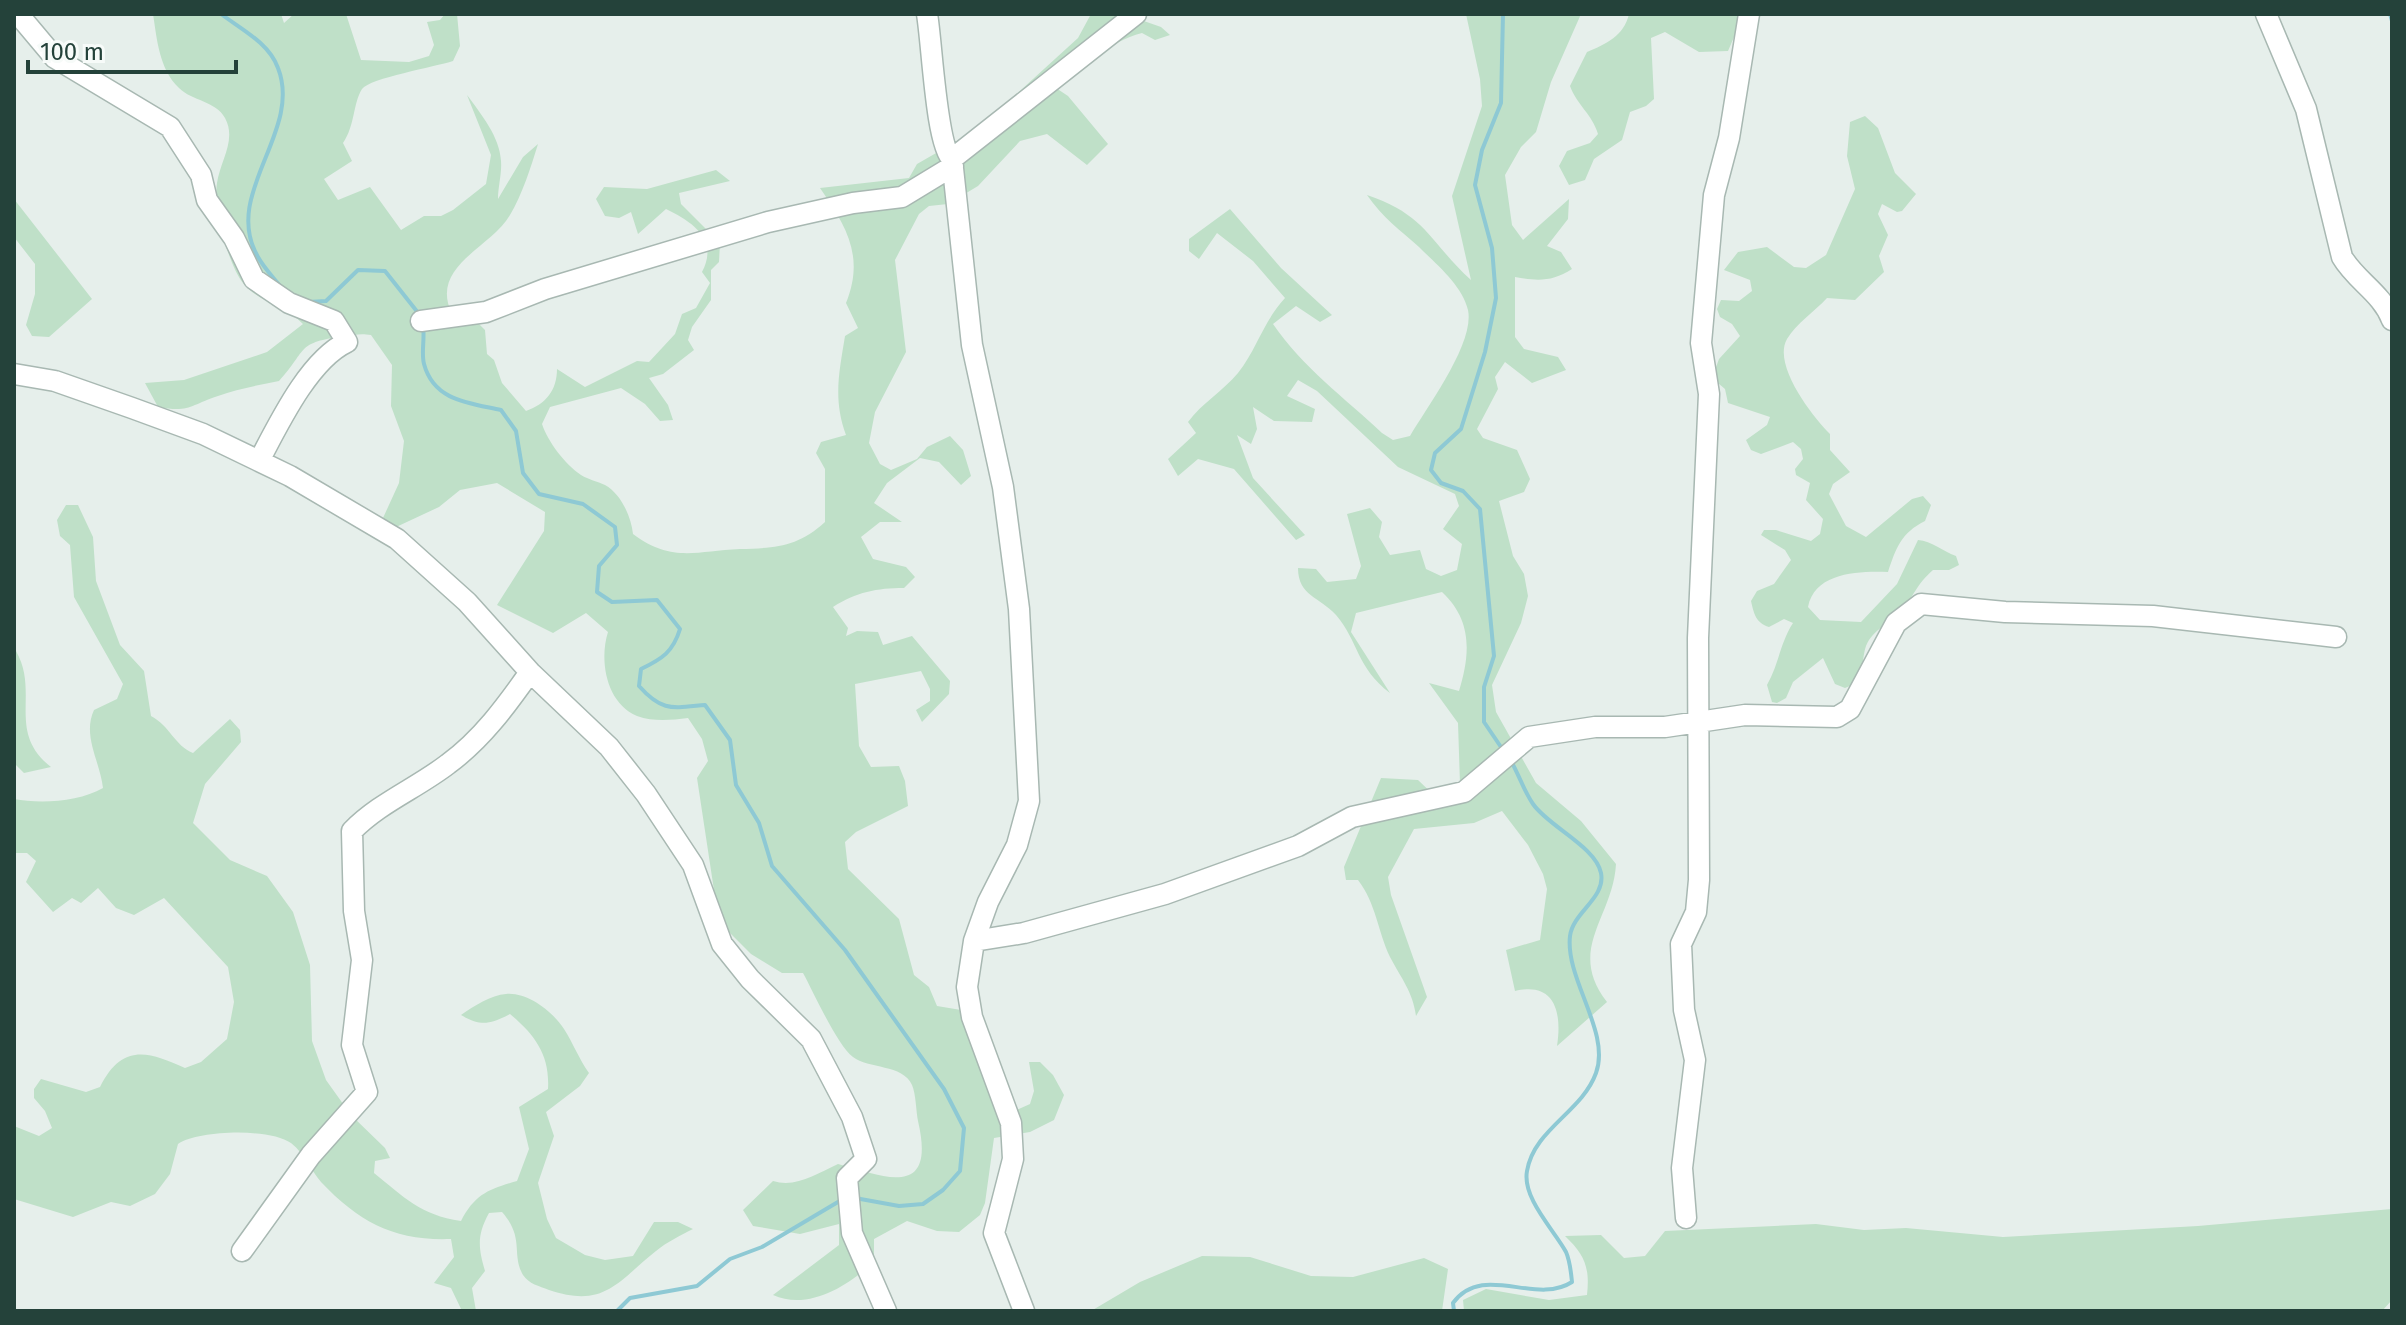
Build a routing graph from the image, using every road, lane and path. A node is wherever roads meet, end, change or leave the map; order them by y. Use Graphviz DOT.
graph roads {
  1 [pos="18,14"];
  2 [pos="927,14"];
  3 [pos="1136,14"];
  4 [pos="1749,14"];
  5 [pos="2266,14"];
  6 [pos="953,163"];
  7 [pos="2392,320"];
  8 [pos="421,321"];
  9 [pos="14,374"];
  10 [pos="259,461"];
  11 [pos="2336,637"];
  12 [pos="530,672"];
  13 [pos="1700,722"];
  14 [pos="974,941"];
  15 [pos="1686,1218"];
  16 [pos="242,1251"];
  17 [pos="886,1311"];
  18 [pos="1024,1311"];
  1 -- 10 [label="street"];
  2 -- 6 [label="street"];
  3 -- 6 [label="street"];
  4 -- 13 [label="street"];
  5 -- 7 [label="street"];
  6 -- 8 [label="street"];
  6 -- 14 [label="street"];
  9 -- 10 [label="street"];
  10 -- 12 [label="street"];
  11 -- 13 [label="street"];
  12 -- 16 [label="street"];
  12 -- 17 [label="street"];
  13 -- 14 [label="street"];
  13 -- 15 [label="street"];
  14 -- 18 [label="street"];
}
